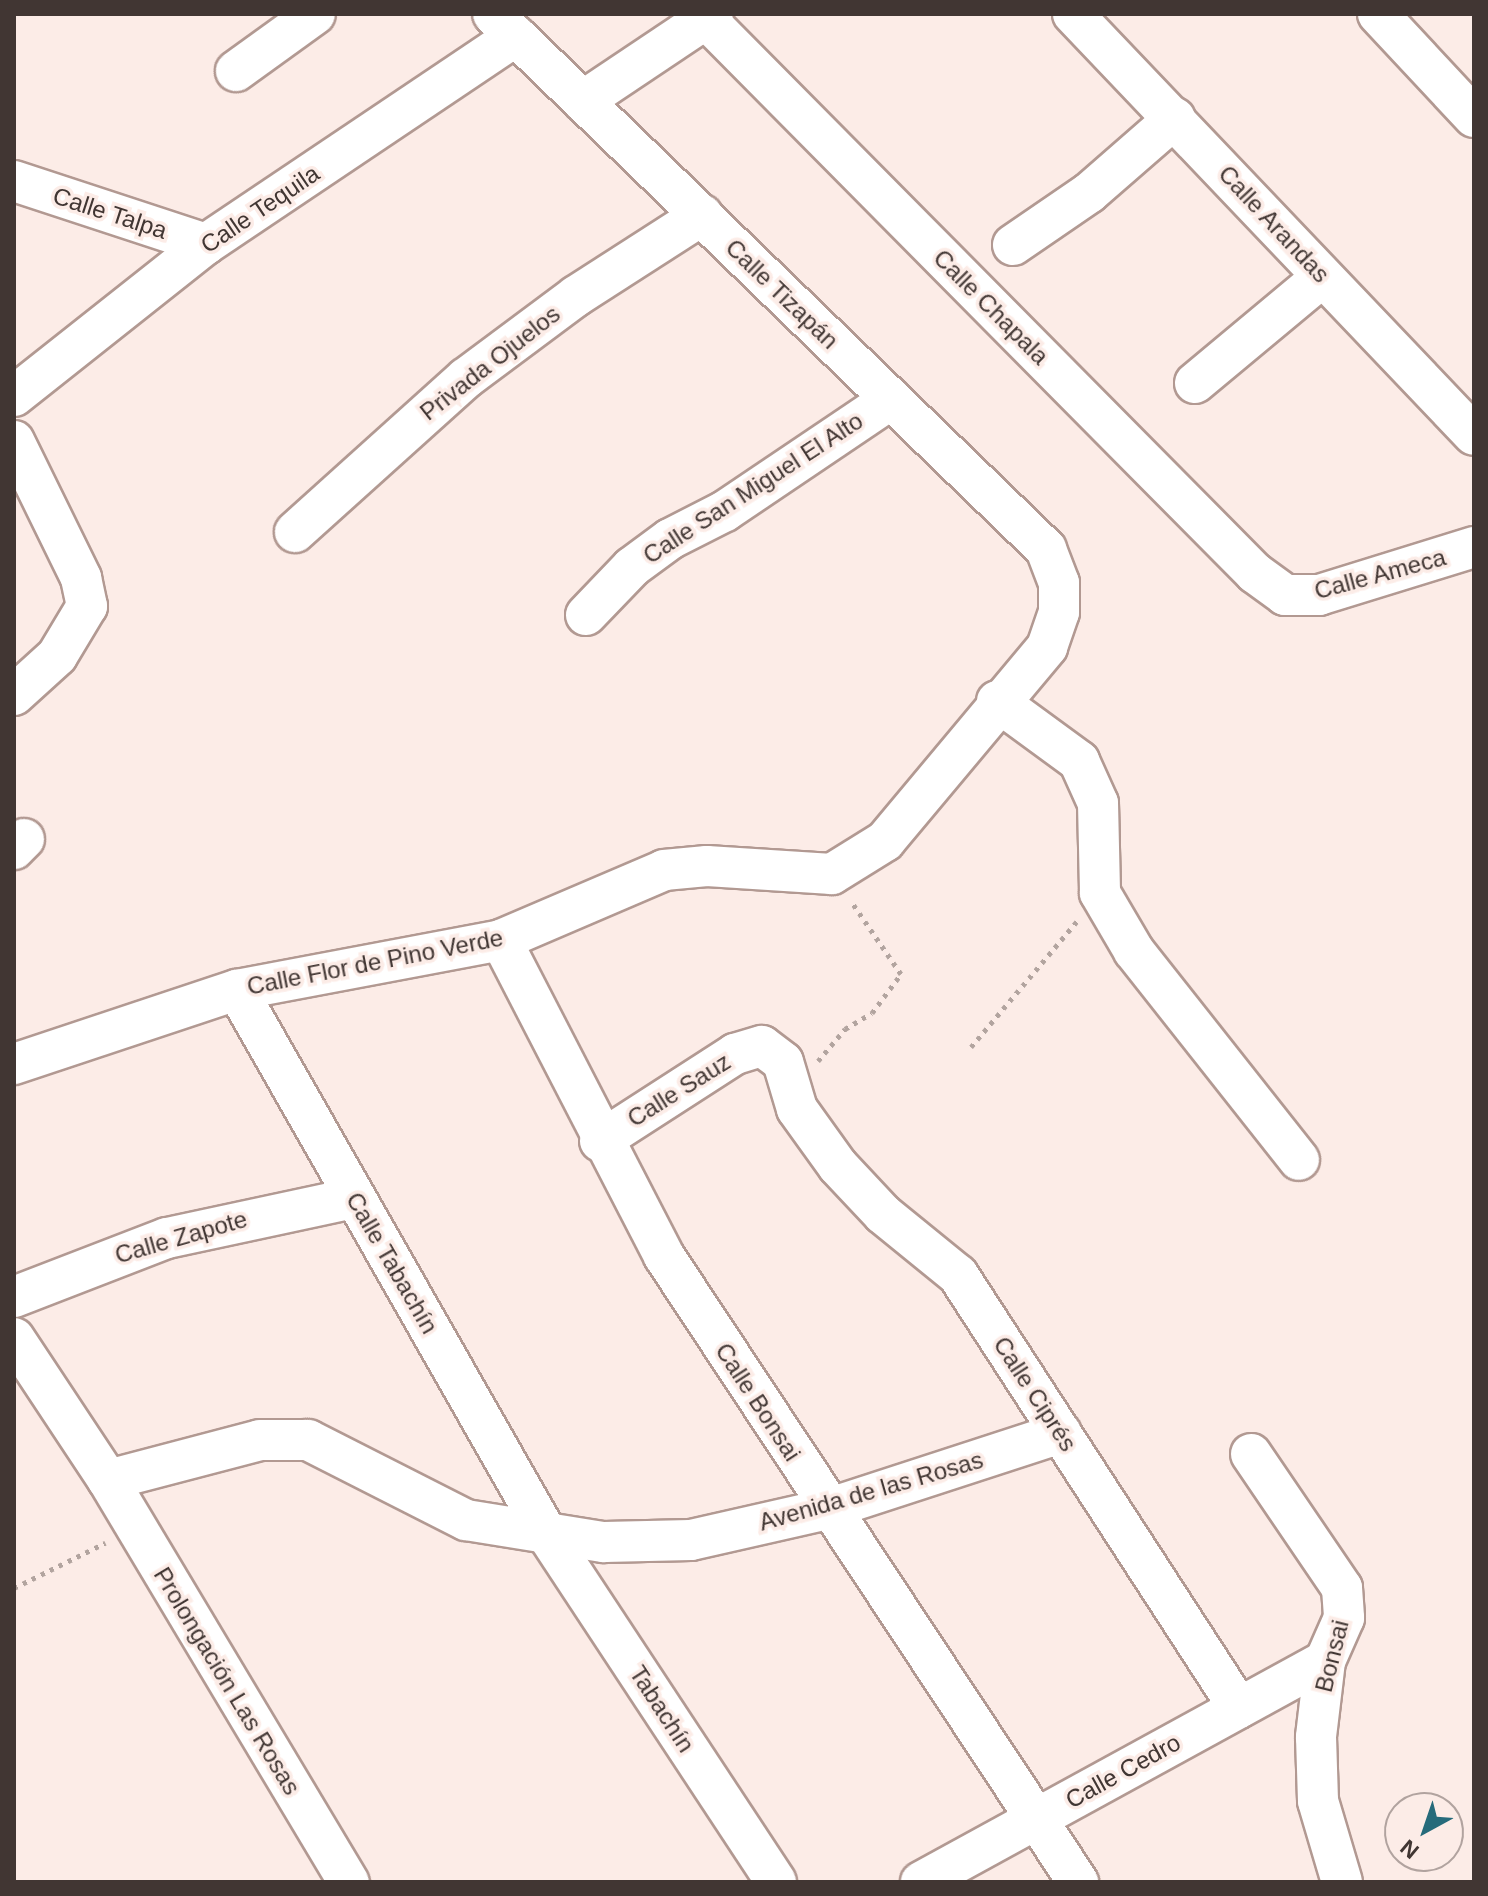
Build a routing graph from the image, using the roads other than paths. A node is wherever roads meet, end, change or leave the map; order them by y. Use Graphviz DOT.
graph roads {
  1 [pos="315,14"];
  2 [pos="1073,14"];
  3 [pos="1378,14"];
  4 [pos="707,16"];
  5 [pos="505,25"];
  6 [pos="236,71"];
  7 [pos="583,101"];
  8 [pos="1474,117"];
  9 [pos="1175,118"];
  10 [pos="14,181"];
  11 [pos="702,215"];
  12 [pos="206,244"];
  13 [pos="1013,245"];
  14 [pos="1322,277"];
  15 [pos="1195,383"];
  16 [pos="14,396"];
  17 [pos="891,399"];
  18 [pos="1474,435"];
  19 [pos="14,441"];
  20 [pos="295,532"];
  21 [pos="1474,547"];
  22 [pos="1285,595"];
  23 [pos="586,615"];
  24 [pos="14,695"];
  25 [pos="997,701"];
  26 [pos="501,940"];
  27 [pos="237,990"];
  28 [pos="762,1046"];
  29 [pos="14,1064"];
  30 [pos="600,1141"];
  31 [pos="1299,1160"];
  32 [pos="353,1198"];
  33 [pos="14,1297"];
  34 [pos="14,1338"];
  35 [pos="1061,1433"];
  36 [pos="1251,1454"];
  37 [pos="108,1480"];
  38 [pos="827,1509"];
  39 [pos="548,1536"];
  40 [pos="1325,1661"];
  41 [pos="1239,1708"];
  42 [pos="1038,1818"];
  43 [pos="349,1882"];
  44 [pos="776,1882"];
  45 [pos="921,1882"];
  46 [pos="1078,1882"];
  47 [pos="1342,1882"];
  1 -- 6 [label="street"];
  2 -- 9 [label="street, Calle Arandas"];
  3 -- 8 [label="street"];
  4 -- 7 [label="street"];
  4 -- 22 [label="street, Calle Chapala"];
  5 -- 7 [label="street, Calle Tizapán"];
  5 -- 12 [label="street, Calle Tequila"];
  7 -- 11 [label="street, Calle Tizapán"];
  9 -- 13 [label="street"];
  9 -- 14 [label="street, Calle Arandas"];
  10 -- 12 [label="street, Calle Talpa"];
  11 -- 17 [label="street, Calle Tizapán"];
  11 -- 20 [label="street, Privada Ojuelos"];
  12 -- 16 [label="street, Calle Tequila"];
  14 -- 15 [label="street"];
  14 -- 18 [label="street, Calle Arandas"];
  17 -- 23 [label="street, Calle San Miguel El Alto"];
  17 -- 25 [label="street, Calle Tizapán"];
  19 -- 24 [label="street"];
  21 -- 22 [label="street, Calle Ameca"];
  25 -- 26 [label="street, Calle Flor de Pino Verde"];
  25 -- 31 [label="street"];
  26 -- 27 [label="street, Calle Flor de Pino Verde"];
  26 -- 30 [label="street, Calle Bonsai"];
  27 -- 29 [label="street, Calle Flor de Pino Verde"];
  27 -- 32 [label="street, Calle Tabachín"];
  28 -- 30 [label="street, Calle Sauz"];
  28 -- 35 [label="street, Calle Ciprés"];
  30 -- 38 [label="street, Calle Bonsai"];
  32 -- 33 [label="street, Calle Zapote"];
  32 -- 39 [label="street, Calle Tabachín"];
  34 -- 37 [label="street"];
  35 -- 38 [label="street, Avenida de las Rosas"];
  35 -- 41 [label="street, Calle Ciprés"];
  36 -- 40 [label="street, Bonsai"];
  37 -- 39 [label="street, Avenida de las Rosas"];
  37 -- 43 [label="street, Prolongación Las Rosas"];
  38 -- 39 [label="street, Avenida de las Rosas"];
  38 -- 42 [label="street, Calle Bonsai"];
  39 -- 44 [label="street, Tabachín"];
  40 -- 41 [label="street, Calle Cedro"];
  40 -- 47 [label="street, Bonsai"];
  41 -- 42 [label="street, Calle Cedro"];
  42 -- 45 [label="street, Calle Cedro"];
  42 -- 46 [label="street, Calle Bonsai"];
}
